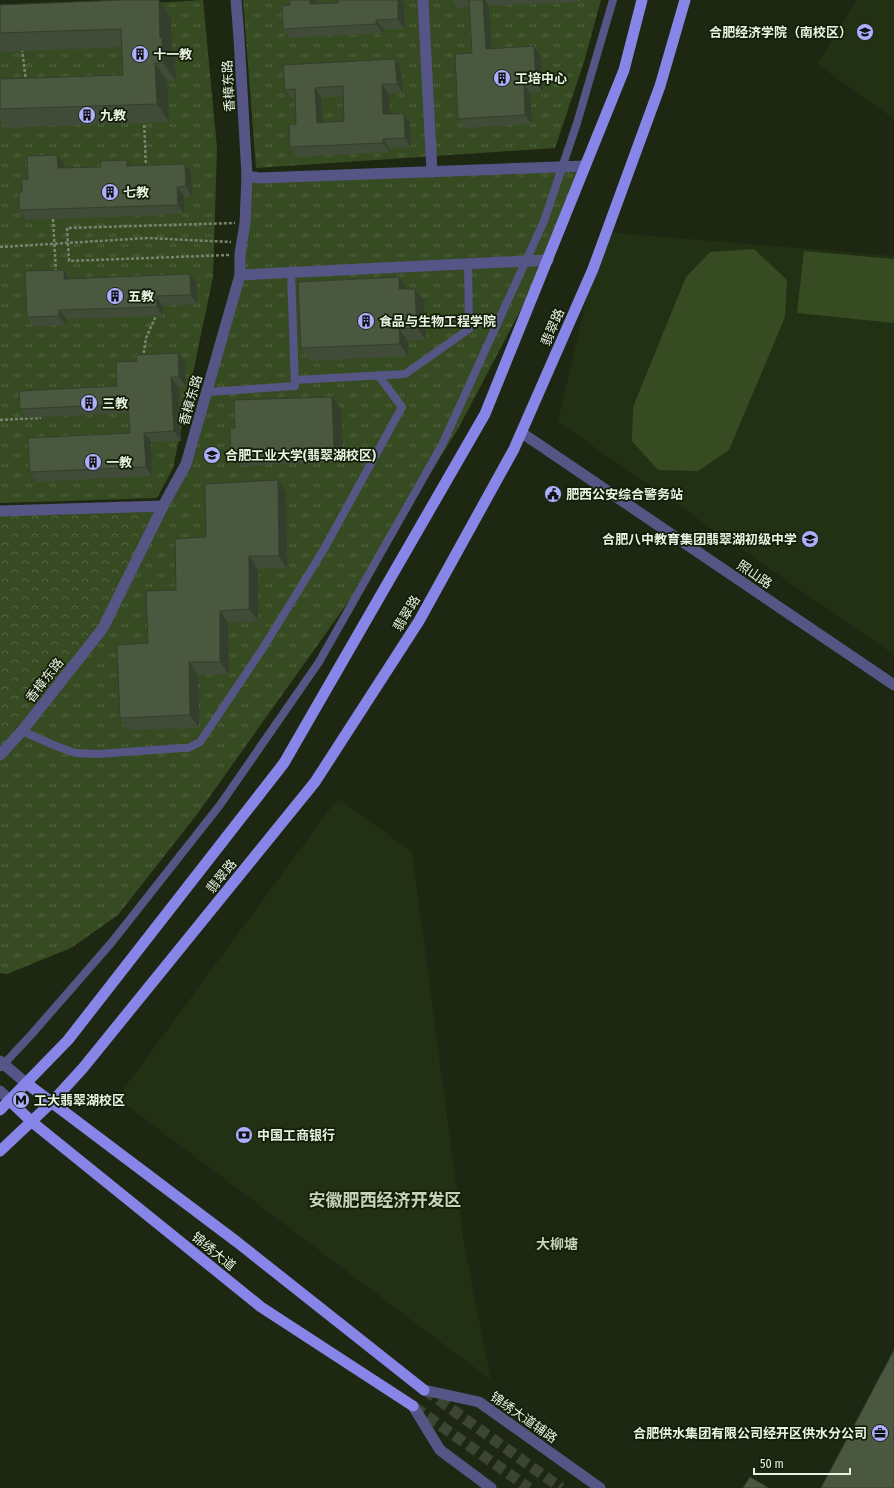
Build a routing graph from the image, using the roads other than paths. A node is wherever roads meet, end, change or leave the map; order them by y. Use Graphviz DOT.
graph roads {
  1 [pos="236,0"];
  2 [pos="423,0"];
  3 [pos="613,0"];
  4 [pos="642,0"];
  5 [pos="685,0"];
  6 [pos="585,166"];
  7 [pos="562,167"];
  8 [pos="432,172"];
  9 [pos="247,176"];
  10 [pos="548,260"];
  11 [pos="525,261"];
  12 [pos="468,264"];
  13 [pos="291,273"];
  14 [pos="240,275"];
  15 [pos="378,375"];
  16 [pos="294,380"];
  17 [pos="207,392"];
  18 [pos="522,433"];
  19 [pos="163,506"];
  20 [pos="0,511"];
  21 [pos="894,685"];
  22 [pos="22,731"];
  23 [pos="0,755"];
  24 [pos="1,1064"];
  25 [pos="26,1083"];
  26 [pos="0,1091"];
  27 [pos="9,1100"];
  28 [pos="52,1102"];
  29 [pos="0,1110"];
  30 [pos="32,1122"];
  31 [pos="0,1151"];
  32 [pos="424,1390"];
  33 [pos="413,1406"];
  34 [pos="491,1488"];
  35 [pos="600,1488"];
  1 -- 9 [label="street, 香樟东路"];
  2 -- 8 [label="street"];
  3 -- 7 [label="lane"];
  4 -- 6 [label="main road, 翡翠路"];
  5 -- 18 [label="main road, 翡翠路"];
  6 -- 7 [label="street"];
  6 -- 10 [label="main road, 翡翠路"];
  7 -- 8 [label="street"];
  7 -- 11 [label="lane"];
  8 -- 9 [label="street"];
  9 -- 14 [label="street, 香樟东路"];
  10 -- 11 [label="street"];
  10 -- 25 [label="main road, 翡翠路"];
  11 -- 12 [label="street"];
  11 -- 24 [label="lane"];
  12 -- 13 [label="street"];
  12 -- 15 [label="lane"];
  13 -- 14 [label="street"];
  13 -- 16 [label="lane"];
  14 -- 17 [label="street, 香樟东路"];
  15 -- 16 [label="lane"];
  15 -- 22 [label="lane"];
  16 -- 17 [label="lane"];
  17 -- 19 [label="street, 香樟东路"];
  18 -- 21 [label="street, 照山路"];
  18 -- 28 [label="main road, 翡翠路"];
  19 -- 20 [label="street"];
  19 -- 22 [label="street, 香樟东路"];
  22 -- 23 [label="street, 香樟东路"];
  24 -- 25 [label="street"];
  25 -- 27 [label="main road, 翡翠路"];
  25 -- 28 [label="main road, 锦绣大道"];
  26 -- 27 [label="street"];
  27 -- 29 [label="main road, 翡翠路"];
  27 -- 30 [label="main road, 锦绣大道"];
  28 -- 30 [label="main road, 翡翠路"];
  28 -- 32 [label="main road, 锦绣大道"];
  30 -- 31 [label="main road, 翡翠路"];
  30 -- 33 [label="main road, 锦绣大道"];
  32 -- 35 [label="street, 锦绣大道辅路"];
  33 -- 34 [label="street"];
}
